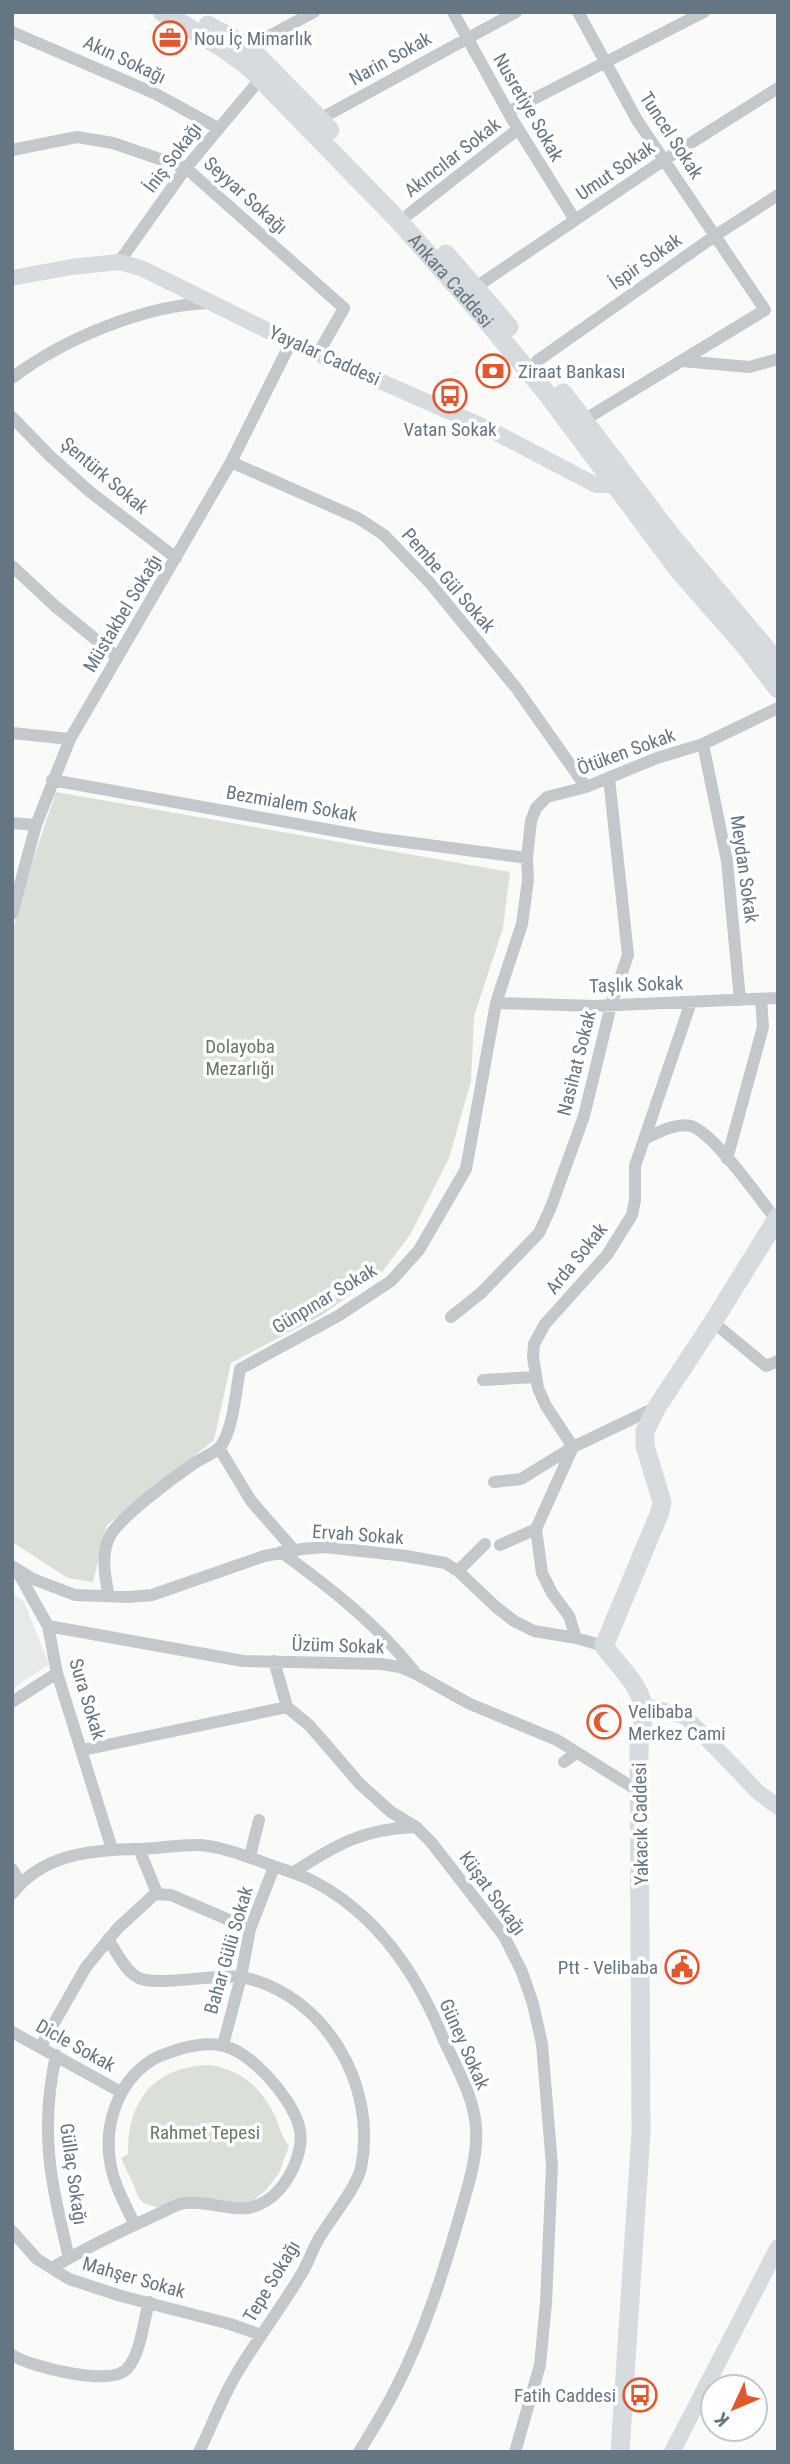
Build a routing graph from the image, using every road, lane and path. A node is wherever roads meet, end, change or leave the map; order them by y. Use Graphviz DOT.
graph roads {
  1 [pos="162,12"];
  2 [pos="186,12"];
  3 [pos="284,12"];
  4 [pos="314,12"];
  5 [pos="453,12"];
  6 [pos="516,12"];
  7 [pos="578,12"];
  8 [pos="704,12"];
  9 [pos="290,25"];
  10 [pos="12,32"];
  11 [pos="467,38"];
  12 [pos="244,53"];
  13 [pos="606,62"];
  14 [pos="261,78"];
  15 [pos="778,88"];
  16 [pos="508,112"];
  17 [pos="320,119"];
  18 [pos="218,128"];
  19 [pos="518,129"];
  20 [pos="12,150"];
  21 [pos="664,160"];
  22 [pos="186,168"];
  23 [pos="778,195"];
  24 [pos="409,214"];
  25 [pos="575,220"];
  26 [pos="716,234"];
  27 [pos="118,262"];
  28 [pos="12,278"];
  29 [pos="476,287"];
  30 [pos="211,302"];
  31 [pos="291,342"];
  32 [pos="318,352"];
  33 [pos="778,359"];
  34 [pos="537,360"];
  35 [pos="682,361"];
  36 [pos="12,378"];
  37 [pos="12,416"];
  38 [pos="584,420"];
  39 [pos="231,461"];
  40 [pos="622,483"];
  41 [pos="177,558"];
  42 [pos="12,566"];
  43 [pos="117,657"];
  44 [pos="778,663"];
  45 [pos="778,689"];
  46 [pos="778,708"];
  47 [pos="12,733"];
  48 [pos="70,739"];
  49 [pos="704,744"];
  50 [pos="609,778"];
  51 [pos="52,780"];
  52 [pos="586,787"];
  53 [pos="12,823"];
  54 [pos="36,825"];
  55 [pos="527,858"];
  56 [pos="12,914"];
  57 [pos="778,998"];
  58 [pos="761,999"];
  59 [pos="740,1000"];
  60 [pos="691,1002"];
  61 [pos="496,1003"];
  62 [pos="611,1005"];
  63 [pos="644,1139"];
  64 [pos="727,1159"];
  65 [pos="776,1224"];
  66 [pos="451,1317"];
  67 [pos="713,1322"];
  68 [pos="778,1361"];
  69 [pos="536,1377"];
  70 [pos="483,1380"];
  71 [pos="657,1407"];
  72 [pos="573,1447"];
  73 [pos="219,1448"];
  74 [pos="494,1482"];
  75 [pos="536,1529"];
  76 [pos="485,1544"];
  77 [pos="500,1545"];
  78 [pos="294,1550"];
  79 [pos="281,1552"];
  80 [pos="13,1565"];
  81 [pos="458,1571"];
  82 [pos="109,1596"];
  83 [pos="48,1626"];
  84 [pos="576,1637"];
  85 [pos="604,1646"];
  86 [pos="274,1661"];
  87 [pos="57,1673"];
  88 [pos="416,1674"];
  89 [pos="12,1702"];
  90 [pos="643,1705"];
  91 [pos="287,1707"];
  92 [pos="83,1750"];
  93 [pos="576,1753"];
  94 [pos="564,1762"];
  95 [pos="640,1792"];
  96 [pos="778,1807"];
  97 [pos="259,1820"];
  98 [pos="416,1827"];
  99 [pos="112,1849"];
  100 [pos="139,1849"];
  101 [pos="250,1856"];
  102 [pos="274,1867"];
  103 [pos="12,1869"];
  104 [pos="294,1871"];
  105 [pos="16,1888"];
  106 [pos="158,1892"];
  107 [pos="250,1929"];
  108 [pos="108,1939"];
  109 [pos="241,1977"];
  110 [pos="12,2032"];
  111 [pos="223,2045"];
  112 [pos="41,2046"];
  113 [pos="56,2055"];
  114 [pos="121,2092"];
  115 [pos="135,2225"];
  116 [pos="12,2231"];
  117 [pos="777,2248"];
  118 [pos="69,2258"];
  119 [pos="52,2268"];
  120 [pos="149,2302"];
  121 [pos="261,2335"];
  122 [pos="12,2355"];
  123 [pos="199,2452"];
  124 [pos="359,2452"];
  125 [pos="515,2452"];
  126 [pos="620,2452"];
  127 [pos="672,2452"];
  1 -- 12 [label="main road, Ankara Caddesi"];
  2 -- 12 [label="main road, Ankara Caddesi"];
  3 -- 9 [label="street"];
  4 -- 9 [label="street"];
  5 -- 11 [label="street, Nusretiye Sokak"];
  6 -- 11 [label="street, Narin Sokak"];
  7 -- 13 [label="street, Tuncel Sokak"];
  8 -- 13 [label="street, Akıncılar Sokak"];
  9 -- 12 [label="street"];
  10 -- 18 [label="street, Akın Sokağı"];
  11 -- 16 [label="street, Nusretiye Sokak"];
  11 -- 17 [label="street, Narin Sokak"];
  12 -- 14 [label="main road, Ankara Caddesi"];
  12 -- 17 [label="main road, Ankara Caddesi"];
  13 -- 16 [label="street, Akıncılar Sokak"];
  13 -- 21 [label="street, Tuncel Sokak"];
  14 -- 18 [label="street, İniş Sokağı"];
  14 -- 40 [label="main road, Ankara Caddesi"];
  15 -- 21 [label="street, Umut Sokak"];
  16 -- 19 [label="street, Nusretiye Sokak"];
  17 -- 24 [label="main road, Ankara Caddesi"];
  18 -- 22 [label="street, İniş Sokağı"];
  19 -- 24 [label="street, Akıncılar Sokak"];
  19 -- 25 [label="street, Nusretiye Sokak"];
  20 -- 22 [label="street, Seyyar Sokağı"];
  21 -- 25 [label="street, Umut Sokak"];
  21 -- 26 [label="street, Tuncel Sokak"];
  22 -- 27 [label="street, İniş Sokağı"];
  22 -- 32 [label="street, Seyyar Sokağı"];
  23 -- 26 [label="street, İspir Sokak"];
  24 -- 29 [label="main road, Ankara Caddesi"];
  25 -- 29 [label="street, Umut Sokak"];
  26 -- 34 [label="street, İspir Sokak"];
  26 -- 35 [label="street, Tuncel Sokak"];
  27 -- 28 [label="street, Yayalar Caddesi"];
  27 -- 30 [label="street, Yayalar Caddesi"];
  29 -- 34 [label="main road, Ankara Caddesi"];
  30 -- 31 [label="street, Yayalar Caddesi"];
  30 -- 36 [label="street"];
  31 -- 32 [label="street, Yayalar Caddesi"];
  31 -- 39 [label="street, Müstakbel Sokağı"];
  32 -- 40 [label="street, Yayalar Caddesi"];
  33 -- 35 [label="street"];
  34 -- 38 [label="main road, Ankara Caddesi"];
  35 -- 38 [label="street"];
  37 -- 41 [label="street, Şentürk Sokak"];
  38 -- 40 [label="main road, Ankara Caddesi"];
  39 -- 41 [label="street, Müstakbel Sokağı"];
  39 -- 52 [label="street, Pembe Gül Sokak"];
  40 -- 44 [label="main road, Ankara Caddesi"];
  40 -- 45 [label="main road, Ankara Caddesi"];
  41 -- 43 [label="street, Müstakbel Sokağı"];
  42 -- 43 [label="street"];
  43 -- 48 [label="street, Müstakbel Sokağı"];
  46 -- 49 [label="street, Ötüken Sokak"];
  47 -- 48 [label="street"];
  48 -- 51 [label="street, Müstakbel Sokağı"];
  49 -- 50 [label="street, Ötüken Sokak"];
  49 -- 59 [label="street, Meydan Sokak"];
  50 -- 52 [label="street, Ötüken Sokak"];
  50 -- 62 [label="street, Nasihat Sokak"];
  51 -- 54 [label="street, Müstakbel Sokağı"];
  51 -- 55 [label="street, Bezmialem Sokak"];
  52 -- 55 [label="street, Ötüken Sokak"];
  53 -- 54 [label="street"];
  54 -- 56 [label="street, Müstakbel Sokağı"];
  55 -- 61 [label="street, Günpınar Sokak"];
  57 -- 58 [label="street, Taşlık Sokak"];
  58 -- 59 [label="street, Taşlık Sokak"];
  58 -- 64 [label="street"];
  59 -- 60 [label="street, Taşlık Sokak"];
  60 -- 62 [label="street, Taşlık Sokak"];
  60 -- 63 [label="street, Arda Sokak"];
  61 -- 62 [label="street, Taşlık Sokak"];
  61 -- 73 [label="street, Günpınar Sokak"];
  62 -- 66 [label="street, Nasihat Sokak"];
  63 -- 64 [label="street"];
  63 -- 69 [label="street, Arda Sokak"];
  64 -- 65 [label="street"];
  65 -- 67 [label="main road"];
  67 -- 68 [label="street"];
  67 -- 71 [label="main road"];
  69 -- 70 [label="street"];
  69 -- 72 [label="street, Arda Sokak"];
  71 -- 72 [label="street"];
  71 -- 85 [label="main road"];
  72 -- 74 [label="street"];
  72 -- 75 [label="street"];
  73 -- 78 [label="street"];
  73 -- 82 [label="street"];
  75 -- 77 [label="street"];
  75 -- 84 [label="street"];
  76 -- 81 [label="street"];
  78 -- 79 [label="street, Ervah Sokak"];
  78 -- 81 [label="street, Ervah Sokak"];
  79 -- 82 [label="street, Ervah Sokak"];
  79 -- 88 [label="street"];
  80 -- 82 [label="street, Ervah Sokak"];
  80 -- 83 [label="street, Sura Sokak"];
  81 -- 84 [label="street, Ervah Sokak"];
  83 -- 86 [label="street, Üzüm Sokak"];
  83 -- 87 [label="street, Sura Sokak"];
  84 -- 85 [label="street, Ervah Sokak"];
  85 -- 90 [label="main road"];
  86 -- 88 [label="street, Üzüm Sokak"];
  86 -- 91 [label="street"];
  87 -- 89 [label="street"];
  87 -- 92 [label="street, Sura Sokak"];
  88 -- 93 [label="street, Üzüm Sokak"];
  90 -- 95 [label="main road, Yakacık Caddesi"];
  90 -- 96 [label="street"];
  91 -- 92 [label="street"];
  91 -- 98 [label="street, Küşat Sokağı"];
  92 -- 99 [label="street, Sura Sokak"];
  93 -- 94 [label="street"];
  93 -- 95 [label="street, Üzüm Sokak"];
  95 -- 126 [label="main road, Yakacık Caddesi"];
  97 -- 101 [label="street"];
  98 -- 104 [label="street"];
  98 -- 125 [label="street, Küşat Sokağı"];
  99 -- 100 [label="street, Güney Sokak"];
  99 -- 105 [label="street, Güney Sokak"];
  100 -- 101 [label="street, Güney Sokak"];
  100 -- 106 [label="street"];
  101 -- 102 [label="street, Güney Sokak"];
  102 -- 104 [label="street, Güney Sokak"];
  102 -- 107 [label="street, Bahar Gülü Sokak"];
  103 -- 105 [label="street"];
  104 -- 124 [label="street, Güney Sokak"];
  106 -- 107 [label="street"];
  106 -- 108 [label="street"];
  107 -- 109 [label="street, Bahar Gülü Sokak"];
  108 -- 109 [label="street"];
  108 -- 112 [label="street"];
  109 -- 111 [label="street, Bahar Gülü Sokak"];
  109 -- 121 [label="street, Tepe Sokağı"];
  110 -- 112 [label="street, Dicle Sokak"];
  111 -- 114 [label="street"];
  111 -- 115 [label="street"];
  112 -- 113 [label="street, Dicle Sokak"];
  113 -- 114 [label="street, Dicle Sokak"];
  113 -- 118 [label="street, Güllaç Sokağı"];
  114 -- 115 [label="street"];
  115 -- 118 [label="street"];
  116 -- 119 [label="street, Mahşer Sokak"];
  117 -- 127 [label="street"];
  118 -- 119 [label="street"];
  119 -- 120 [label="street, Mahşer Sokak"];
  120 -- 121 [label="street, Mahşer Sokak"];
  120 -- 122 [label="street"];
  121 -- 123 [label="street, Tepe Sokağı"];
}
